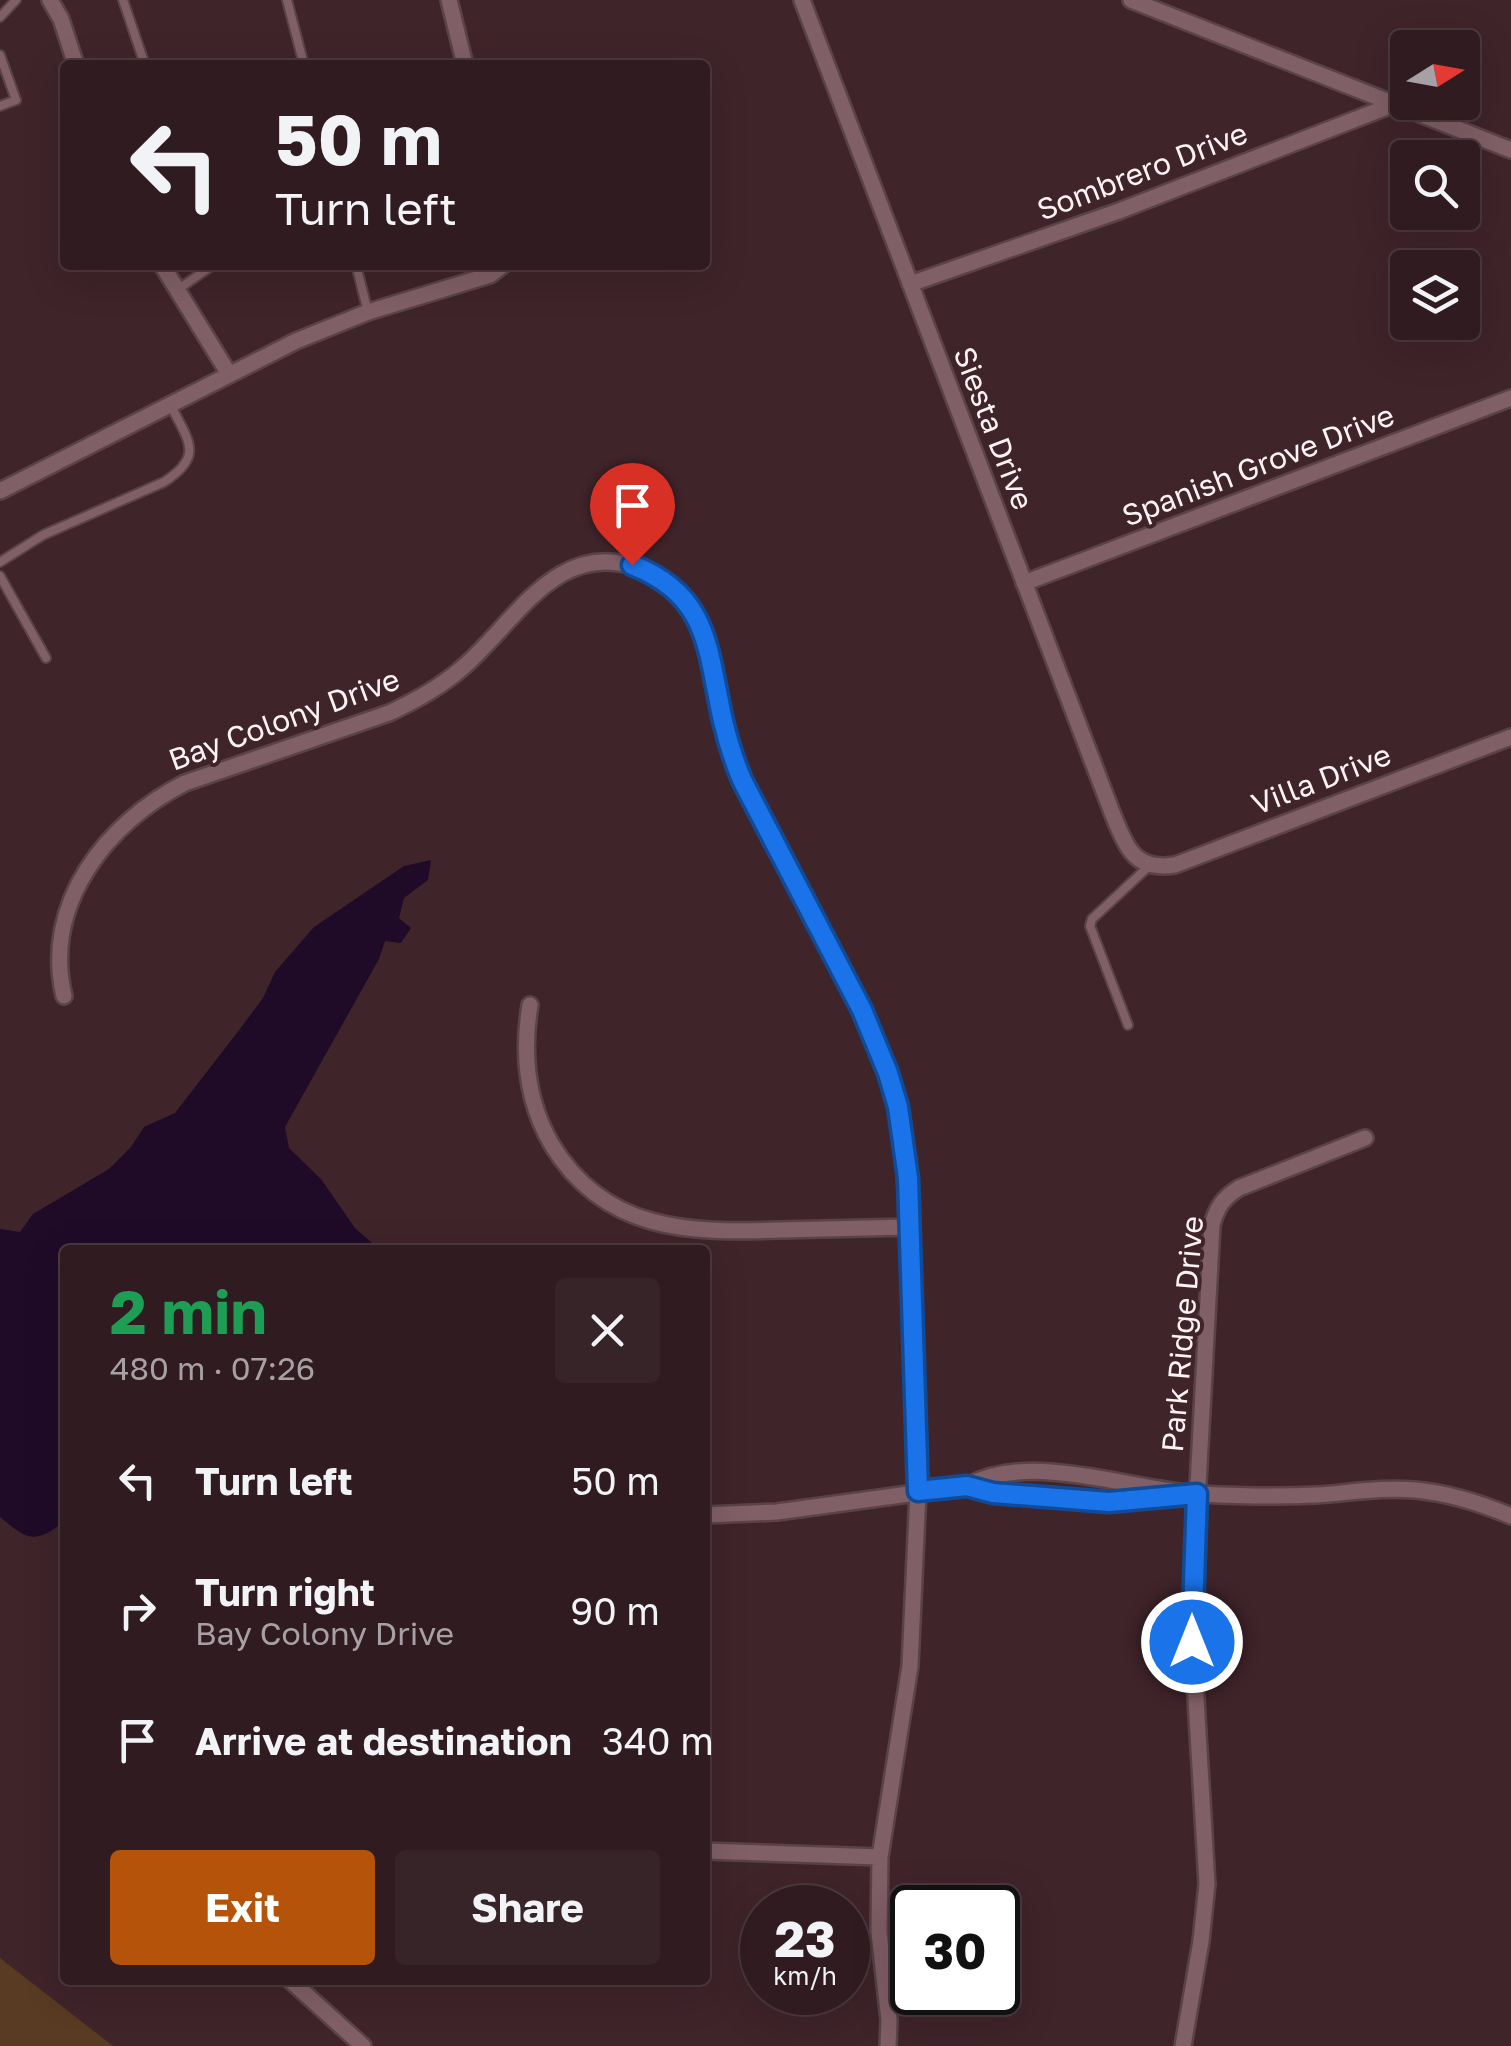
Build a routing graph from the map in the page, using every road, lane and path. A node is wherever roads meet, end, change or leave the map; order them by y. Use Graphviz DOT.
graph roads {
  1 [pos="16,0"];
  2 [pos="50,0"];
  3 [pos="123,0"];
  4 [pos="287,0"];
  5 [pos="449,0"];
  6 [pos="802,0"];
  7 [pos="1131,0"];
  8 [pos="0,17"];
  9 [pos="0,55"];
  10 [pos="74,60"];
  11 [pos="142,60"];
  12 [pos="303,60"];
  13 [pos="464,60"];
  14 [pos="1390,104"];
  15 [pos="0,106"];
  16 [pos="1390,106"];
  17 [pos="1432,120"];
  18 [pos="1511,150"];
  19 [pos="165,270"];
  20 [pos="206,270"];
  21 [pos="357,270"];
  22 [pos="496,270"];
  23 [pos="910,284"];
  24 [pos="176,290"];
  25 [pos="368,312"];
  26 [pos="229,374"];
  27 [pos="1511,398"];
  28 [pos="169,404"];
  29 [pos="0,492"];
  30 [pos="0,562"];
  31 [pos="0,576"];
  32 [pos="1024,584"];
  33 [pos="46,658"];
  34 [pos="1511,736"];
  35 [pos="1150,866"];
  36 [pos="64,996"];
  37 [pos="530,1005"];
  38 [pos="1128,1024"];
  39 [pos="1364,1138"];
  40 [pos="910,1227"];
  41 [pos="1061,1475"];
  42 [pos="967,1486"];
  43 [pos="918,1491"];
  44 [pos="1197,1494"];
  45 [pos="1060,1498"];
  46 [pos="710,1515"];
  47 [pos="1511,1516"];
  48 [pos="710,1851"];
  49 [pos="880,1857"];
  50 [pos="296,1985"];
  51 [pos="363,2046"];
  52 [pos="888,2046"];
  53 [pos="1183,2046"];
  1 -- 8 [label="lane"];
  2 -- 10 [label="street"];
  3 -- 11 [label="lane"];
  4 -- 12 [label="lane"];
  5 -- 13 [label="street"];
  6 -- 23 [label="street, Siesta Drive"];
  7 -- 14 [label="street"];
  9 -- 15 [label="lane"];
  16 -- 23 [label="street, Sombrero Drive"];
  17 -- 18 [label="street"];
  19 -- 24 [label="street"];
  20 -- 24 [label="lane"];
  21 -- 25 [label="lane"];
  22 -- 25 [label="street"];
  23 -- 32 [label="street, Siesta Drive"];
  24 -- 26 [label="street"];
  25 -- 26 [label="street"];
  26 -- 28 [label="street"];
  27 -- 32 [label="street, Spanish Grove Drive"];
  28 -- 29 [label="street"];
  28 -- 30 [label="lane"];
  31 -- 33 [label="lane"];
  32 -- 35 [label="street, Siesta Drive"];
  34 -- 35 [label="street, Villa Drive"];
  35 -- 38 [label="lane"];
  36 -- 40 [label="street, Bay Colony Drive"];
  37 -- 40 [label="street"];
  39 -- 44 [label="street, Park Ridge Drive"];
  40 -- 43 [label="street, Bay Colony Drive"];
  41 -- 42 [label="street"];
  41 -- 44 [label="street"];
  41 -- 45 [label="street"];
  42 -- 43 [label="street"];
  42 -- 45 [label="street"];
  43 -- 46 [label="street"];
  43 -- 49 [label="street, Bay Colony Drive"];
  44 -- 45 [label="street"];
  44 -- 47 [label="street"];
  44 -- 53 [label="street, Park Ridge Drive"];
  48 -- 49 [label="street"];
  49 -- 52 [label="street, Bay Colony Drive"];
  50 -- 51 [label="street"];
}
